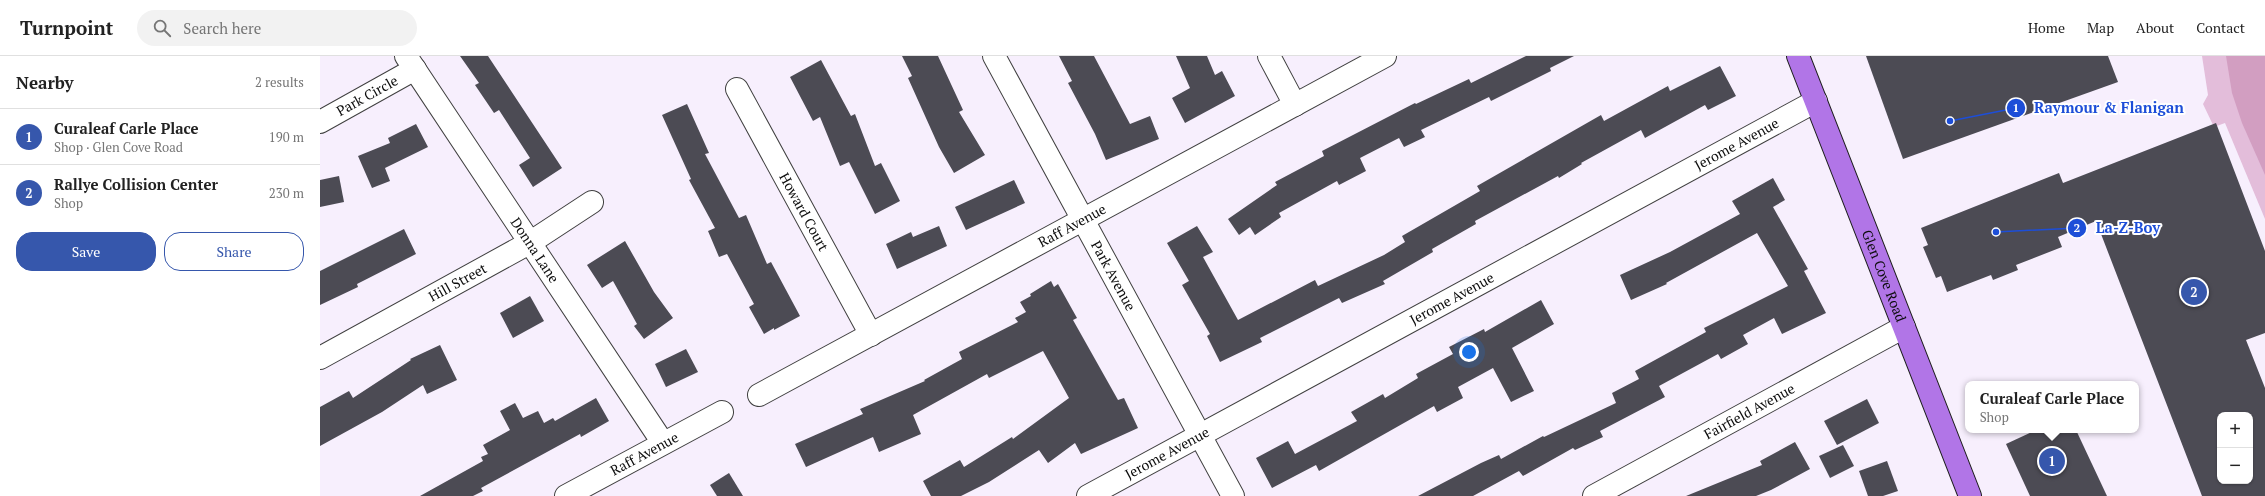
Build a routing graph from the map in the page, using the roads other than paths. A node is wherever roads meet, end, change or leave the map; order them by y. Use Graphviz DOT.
graph roads {
  1 [pos="994,56"];
  2 [pos="1269,56"];
  3 [pos="1386,56"];
  4 [pos="1798,56"];
  5 [pos="410,62"];
  6 [pos="737,88"];
  7 [pos="1816,101"];
  8 [pos="1295,105"];
  9 [pos="320,122"];
  10 [pos="592,202"];
  11 [pos="1083,220"];
  12 [pos="531,242"];
  13 [pos="1904,327"];
  14 [pos="871,335"];
  15 [pos="320,358"];
  16 [pos="759,395"];
  17 [pos="722,412"];
  18 [pos="1201,436"];
  19 [pos="663,443"];
  20 [pos="566,496"];
  21 [pos="1088,496"];
  22 [pos="1233,496"];
  23 [pos="1594,496"];
  24 [pos="1970,496"];
  1 -- 11 [label="street, Park Avenue"];
  2 -- 8 [label="street"];
  3 -- 8 [label="street, Raff Avenue"];
  4 -- 7 [label="main road, Glen Cove Road"];
  5 -- 9 [label="street, Park Circle"];
  5 -- 12 [label="street, Donna Lane"];
  6 -- 14 [label="street, Howard Court"];
  7 -- 13 [label="main road, Glen Cove Road"];
  7 -- 18 [label="street, Jerome Avenue"];
  8 -- 11 [label="street, Raff Avenue"];
  10 -- 12 [label="street, Hill Street"];
  11 -- 14 [label="street, Raff Avenue"];
  11 -- 18 [label="street, Park Avenue"];
  12 -- 15 [label="street, Hill Street"];
  12 -- 19 [label="street, Donna Lane"];
  13 -- 23 [label="street, Fairfield Avenue"];
  13 -- 24 [label="main road, Glen Cove Road"];
  14 -- 16 [label="street, Raff Avenue"];
  17 -- 19 [label="street, Raff Avenue"];
  18 -- 21 [label="street, Jerome Avenue"];
  18 -- 22 [label="street, Park Avenue"];
  19 -- 20 [label="street, Raff Avenue"];
}
